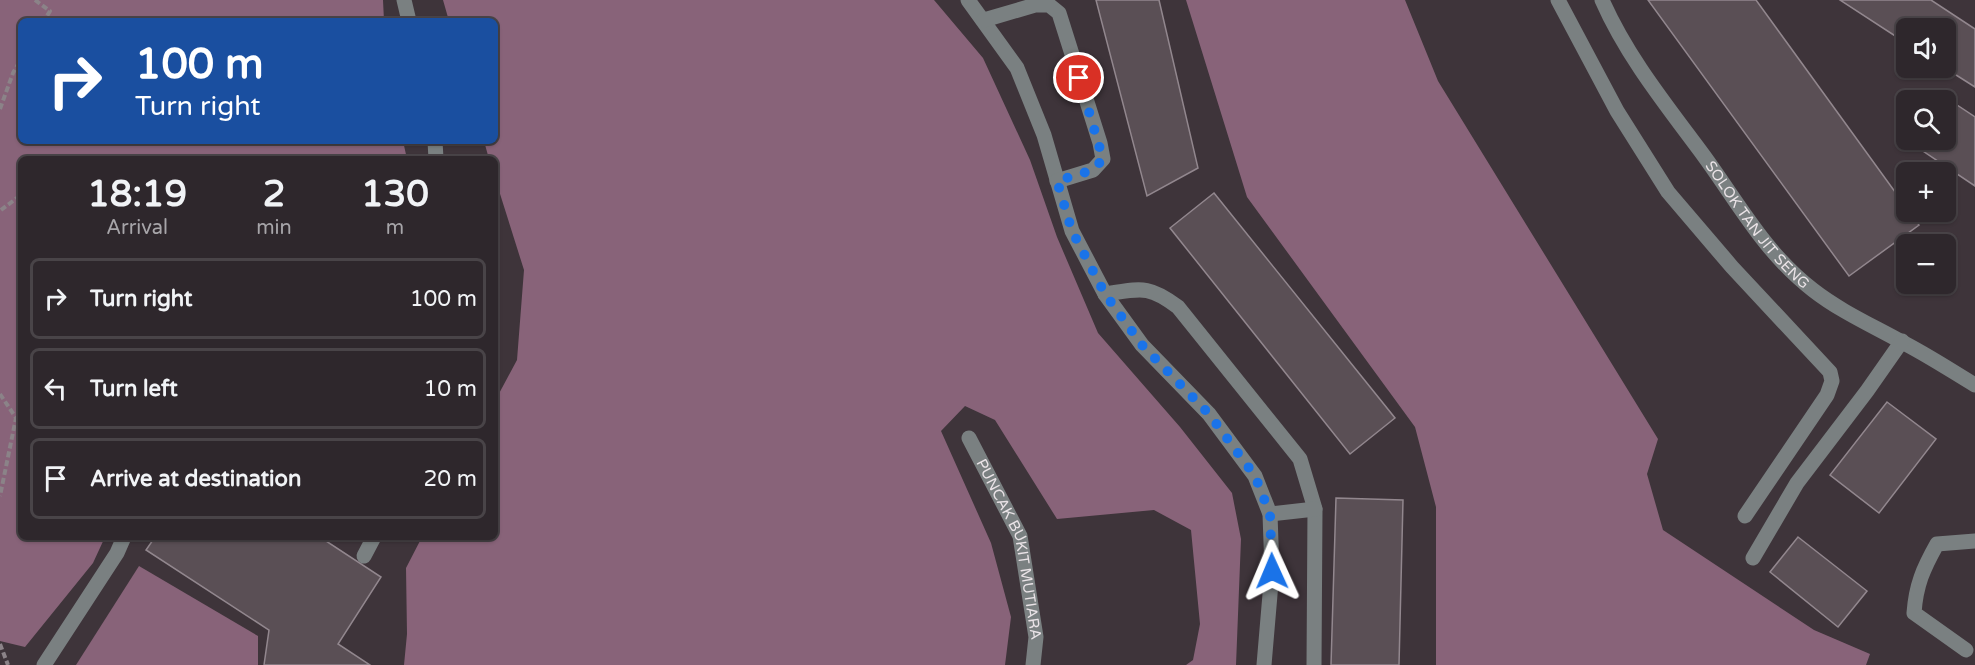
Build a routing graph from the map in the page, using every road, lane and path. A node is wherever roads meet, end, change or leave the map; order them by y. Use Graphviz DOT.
graph roads {
  1 [pos="35,0"];
  2 [pos="405,0"];
  3 [pos="968,0"];
  4 [pos="1558,0"];
  5 [pos="1602,0"];
  6 [pos="46,18"];
  7 [pos="408,18"];
  8 [pos="984,20"];
  9 [pos="18,64"];
  10 [pos="0,109"];
  11 [pos="1057,181"];
  12 [pos="18,197"];
  13 [pos="0,205"];
  14 [pos="0,212"];
  15 [pos="1105,294"];
  16 [pos="1902,341"];
  17 [pos="1975,385"];
  18 [pos="0,394"];
  19 [pos="969,438"];
  20 [pos="0,496"];
  21 [pos="1315,509"];
  22 [pos="1270,514"];
  23 [pos="1745,516"];
  24 [pos="122,540"];
  25 [pos="372,540"];
  26 [pos="1975,541"];
  27 [pos="364,556"];
  28 [pos="1754,558"];
  29 [pos="0,644"];
  30 [pos="1966,650"];
  31 [pos="8,665"];
  32 [pos="44,665"];
  33 [pos="1033,665"];
  34 [pos="1264,665"];
  35 [pos="1314,665"];
  1 -- 6 [label="path"];
  2 -- 7 [label="street"];
  3 -- 8 [label="street"];
  4 -- 23 [label="street"];
  5 -- 16 [label="street, SOLOK TAN JIT SENG"];
  8 -- 11 [label="street"];
  8 -- 11 [label="street"];
  9 -- 10 [label="path"];
  11 -- 15 [label="street"];
  12 -- 14 [label="path"];
  13 -- 14 [label="path"];
  15 -- 21 [label="street"];
  15 -- 22 [label="street"];
  16 -- 17 [label="street, SOLOK TAN JIT SENG"];
  16 -- 28 [label="street"];
  18 -- 20 [label="path"];
  19 -- 33 [label="street, PUNCAK BUKIT MUTIARA"];
  21 -- 22 [label="street"];
  21 -- 35 [label="street"];
  22 -- 34 [label="street"];
  24 -- 32 [label="street"];
  25 -- 27 [label="street"];
  26 -- 30 [label="street"];
  29 -- 31 [label="path"];
}
